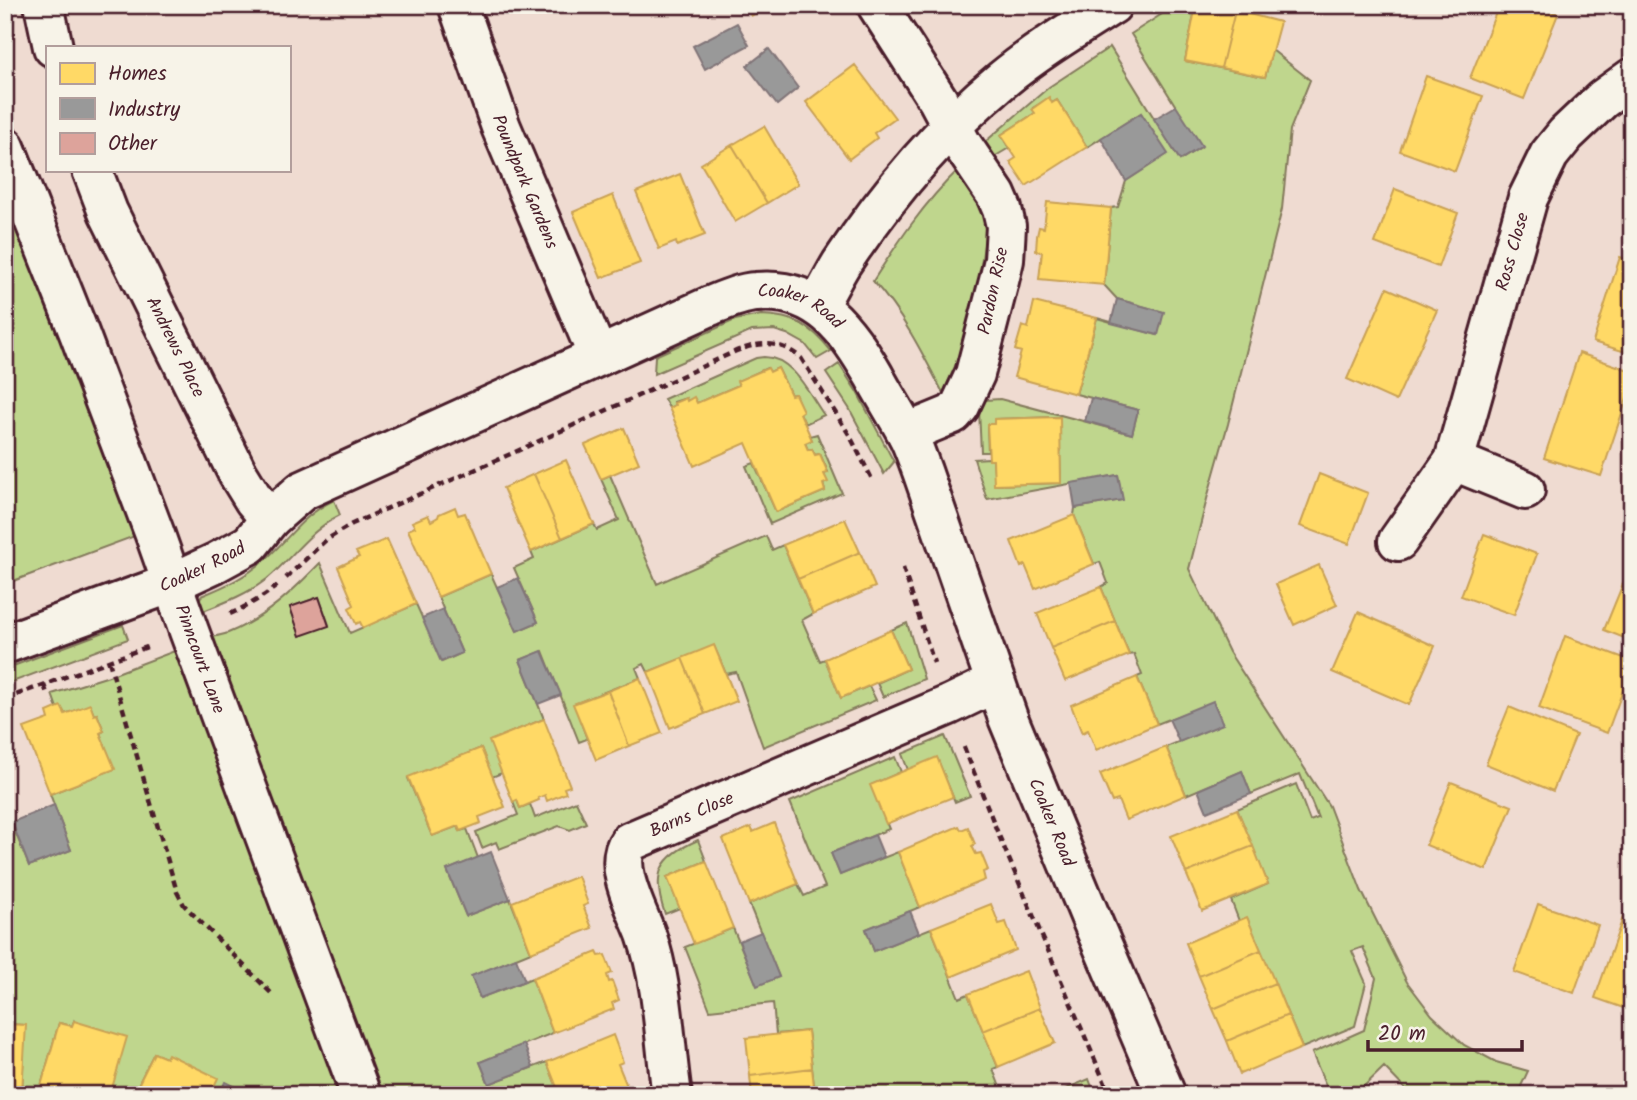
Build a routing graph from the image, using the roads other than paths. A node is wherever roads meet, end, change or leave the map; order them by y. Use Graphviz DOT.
graph roads {
  1 [pos="44,5"];
  2 [pos="458,5"];
  3 [pos="877,5"];
  4 [pos="1112,5"];
  5 [pos="53,46"];
  6 [pos="1632,78"];
  7 [pos="952,125"];
  8 [pos="7,155"];
  9 [pos="93,172"];
  10 [pos="818,305"];
  11 [pos="598,356"];
  12 [pos="907,433"];
  13 [pos="1454,461"];
  14 [pos="1525,490"];
  15 [pos="270,519"];
  16 [pos="1398,541"];
  17 [pos="172,583"];
  18 [pos="5,644"];
  19 [pos="995,683"];
  20 [pos="361,1095"];
  21 [pos="671,1095"];
  22 [pos="1166,1095"];
  1 -- 5 [label="street"];
  2 -- 11 [label="street, Poundpark Gardens"];
  3 -- 7 [label="street, Pardon Rise"];
  4 -- 7 [label="street"];
  6 -- 13 [label="street, Ross Close"];
  7 -- 10 [label="street"];
  7 -- 12 [label="street, Pardon Rise"];
  8 -- 17 [label="street, Pinncourt Lane"];
  9 -- 15 [label="street, Andrews Place"];
  10 -- 11 [label="street, Coaker Road"];
  10 -- 12 [label="street, Coaker Road"];
  11 -- 15 [label="street, Coaker Road"];
  12 -- 19 [label="street, Coaker Road"];
  13 -- 14 [label="street"];
  13 -- 16 [label="street, Ross Close"];
  15 -- 17 [label="street, Coaker Road"];
  17 -- 18 [label="street, Coaker Road"];
  17 -- 20 [label="street, Pinncourt Lane"];
  19 -- 21 [label="street, Barns Close"];
  19 -- 22 [label="street, Coaker Road"];
}
